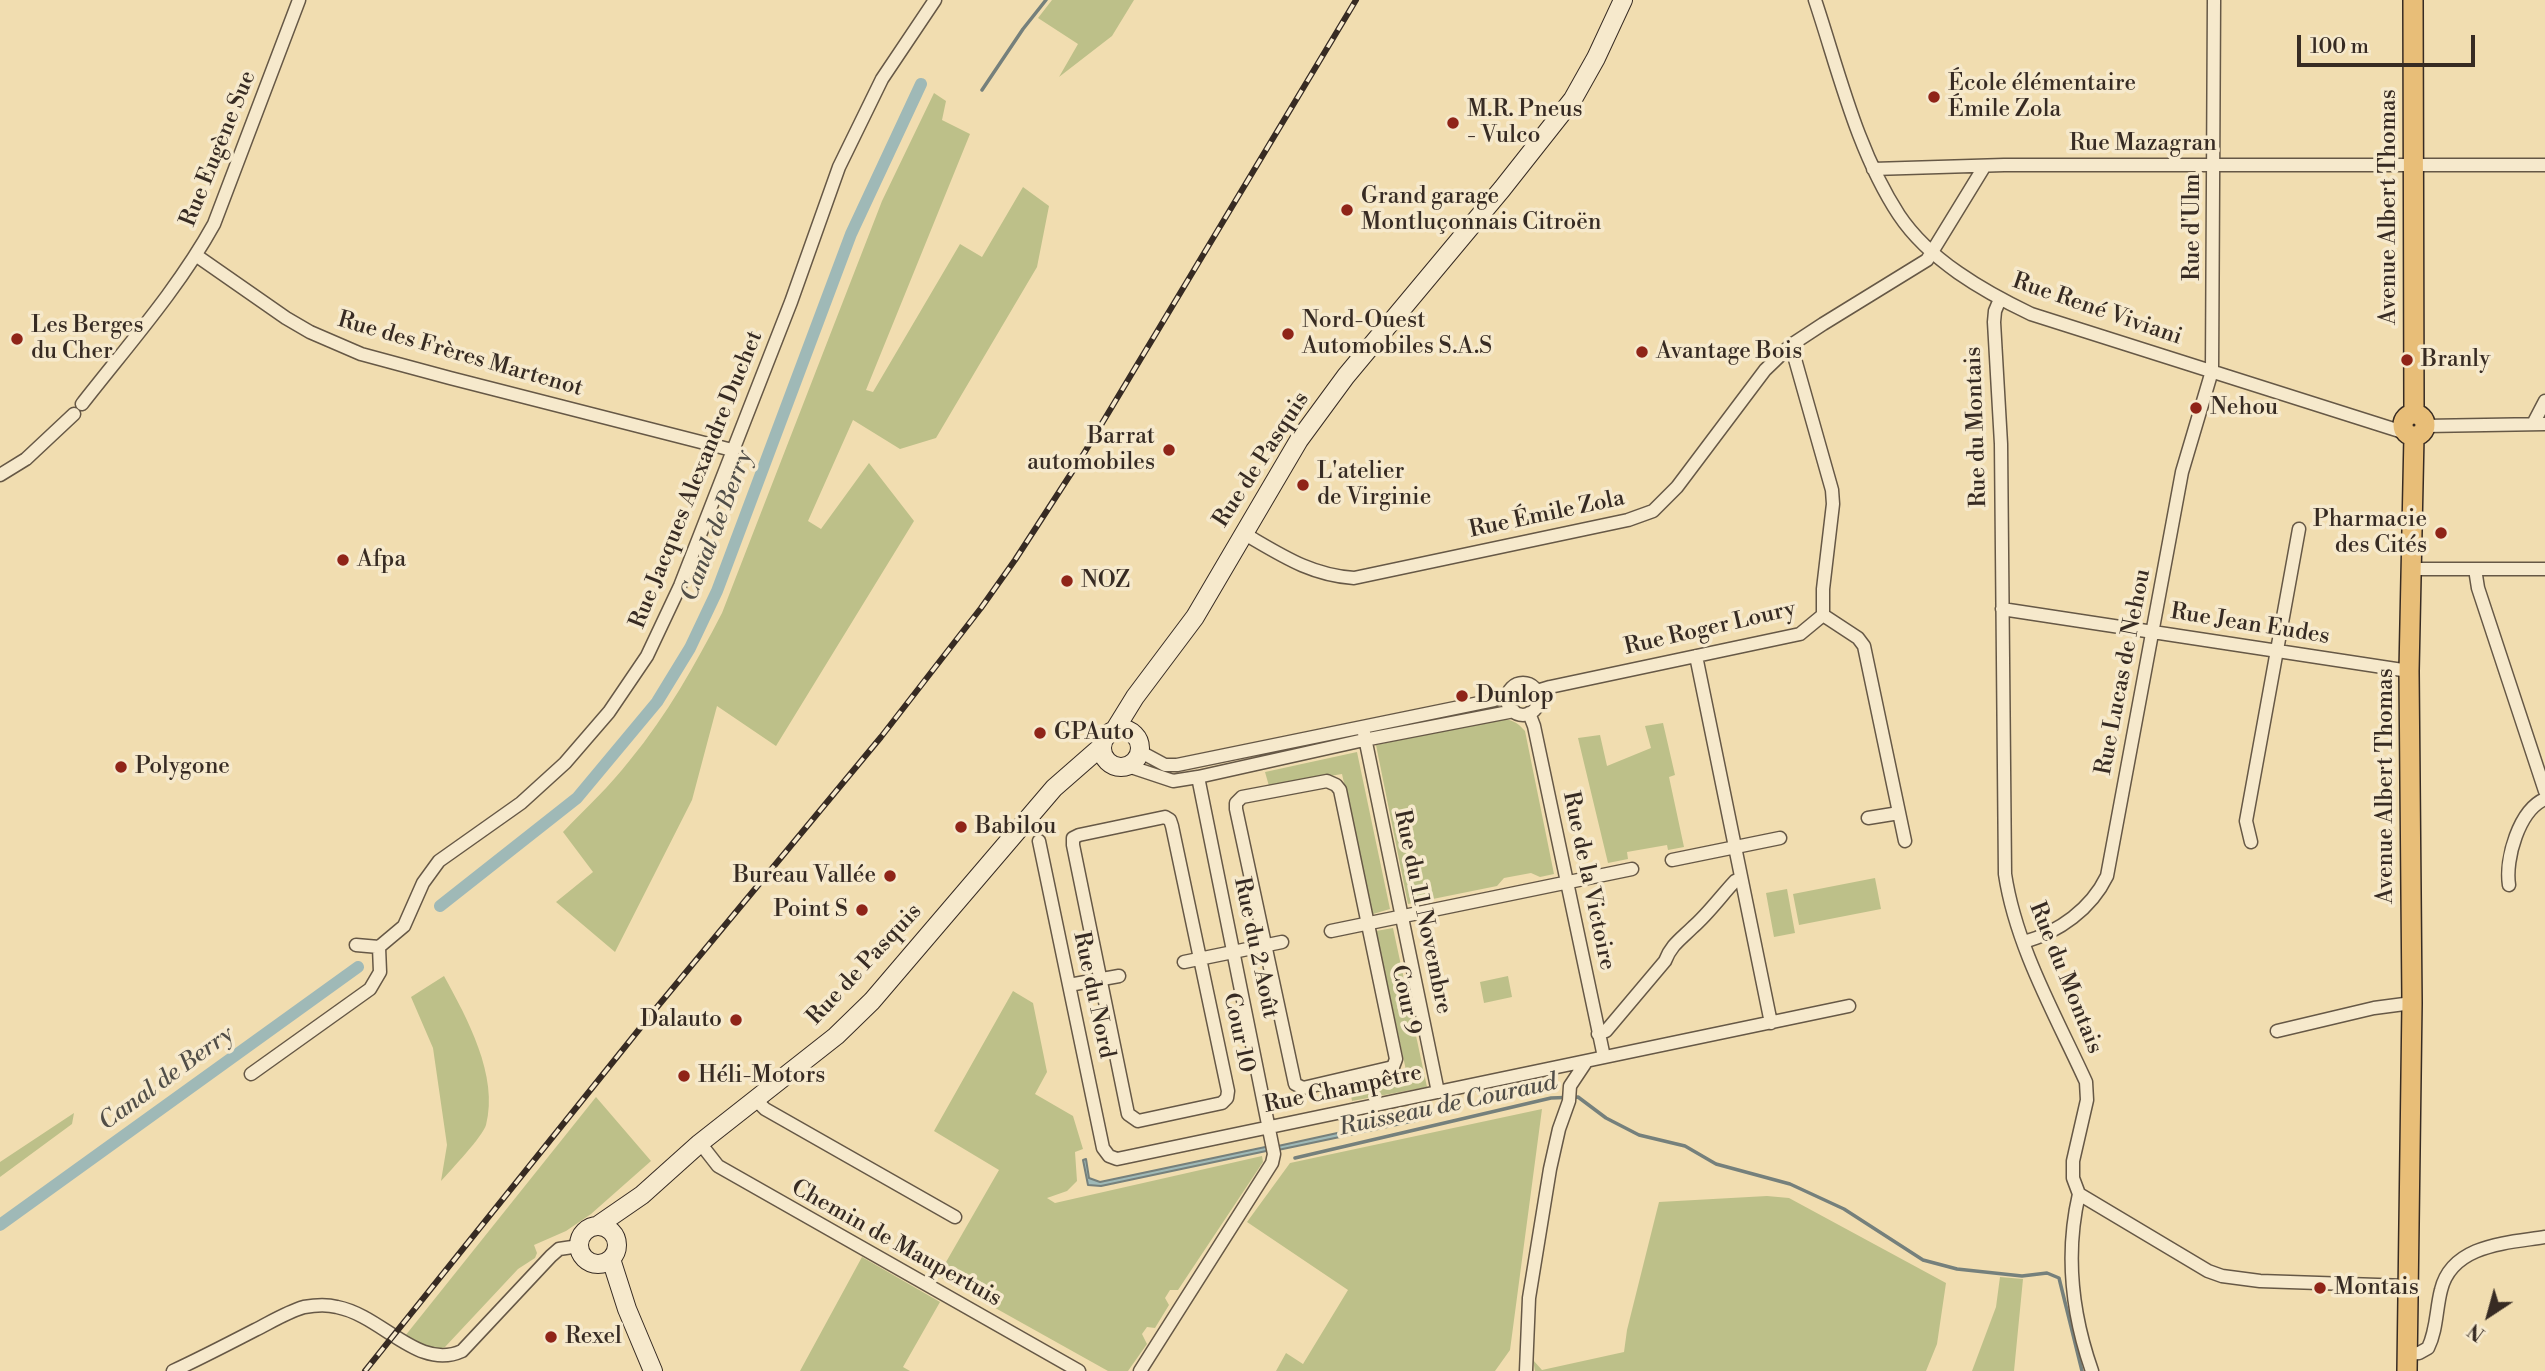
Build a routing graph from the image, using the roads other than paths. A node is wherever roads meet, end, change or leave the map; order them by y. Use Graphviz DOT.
graph roads {
  1 [pos="299,0"];
  2 [pos="935,0"];
  3 [pos="1623,0"];
  4 [pos="1815,0"];
  5 [pos="2214,0"];
  6 [pos="2413,0"];
  7 [pos="2215,165"];
  8 [pos="2413,165"];
  9 [pos="2545,165"];
  10 [pos="1984,167"];
  11 [pos="1874,169"];
  12 [pos="1932,252"];
  13 [pos="197,256"];
  14 [pos="2000,299"];
  15 [pos="1791,345"];
  16 [pos="2212,370"];
  17 [pos="2545,401"];
  18 [pos="2539,424"];
  19 [pos="2415,427"];
  20 [pos="732,450"];
  21 [pos="0,475"];
  22 [pos="2299,528"];
  23 [pos="1243,533"];
  24 [pos="2413,569"];
  25 [pos="2475,569"];
  26 [pos="2545,569"];
  27 [pos="2002,608"];
  28 [pos="1823,615"];
  29 [pos="2154,632"];
  30 [pos="2278,651"];
  31 [pos="1696,656"];
  32 [pos="2409,671"];
  33 [pos="1147,682"];
  34 [pos="1537,691"];
  35 [pos="1508,694"];
  36 [pos="1514,711"];
  37 [pos="1529,713"];
  38 [pos="1114,731"];
  39 [pos="1364,734"];
  40 [pos="1137,743"];
  41 [pos="1105,755"];
  42 [pos="1128,766"];
  43 [pos="1198,777"];
  44 [pos="2545,790"];
  45 [pos="2545,799"];
  46 [pos="1899,813"];
  47 [pos="1868,817"];
  48 [pos="1780,838"];
  49 [pos="1039,841"];
  50 [pos="1905,841"];
  51 [pos="2252,842"];
  52 [pos="1734,847"];
  53 [pos="1672,860"];
  54 [pos="1632,869"];
  55 [pos="1741,878"];
  56 [pos="1567,883"];
  57 [pos="2508,885"];
  58 [pos="1401,916"];
  59 [pos="1367,923"];
  60 [pos="1331,931"];
  61 [pos="1282,942"];
  62 [pos="2024,942"];
  63 [pos="356,944"];
  64 [pos="1264,946"];
  65 [pos="379,947"];
  66 [pos="1234,952"];
  67 [pos="1200,958"];
  68 [pos="1184,962"];
  69 [pos="1119,976"];
  70 [pos="1100,979"];
  71 [pos="1069,985"];
  72 [pos="2412,1003"];
  73 [pos="1849,1006"];
  74 [pos="1771,1023"];
  75 [pos="2277,1031"];
  76 [pos="1598,1034"];
  77 [pos="1604,1057"];
  78 [pos="1587,1062"];
  79 [pos="251,1074"];
  80 [pos="1438,1092"];
  81 [pos="756,1100"];
  82 [pos="1270,1127"];
  83 [pos="700,1143"];
  84 [pos="1109,1156"];
  85 [pos="2079,1194"];
  86 [pos="642,1195"];
  87 [pos="955,1217"];
  88 [pos="597,1226"];
  89 [pos="2545,1237"];
  90 [pos="615,1238"];
  91 [pos="579,1246"];
  92 [pos="606,1261"];
  93 [pos="2407,1286"];
  94 [pos="2408,1362"];
  95 [pos="1072,1369"];
  96 [pos="173,1371"];
  97 [pos="653,1371"];
  98 [pos="1140,1371"];
  99 [pos="1526,1371"];
  100 [pos="2092,1371"];
  1 -- 13 [label="street, Rue Eugène Sue"];
  2 -- 20 [label="street, Rue Jacques Alexandre Duchet"];
  3 -- 23 [label="main road, Rue de Pasquis"];
  4 -- 11 [label="street, Rue René Viviani"];
  5 -- 7 [label="street, Rue d'Ulm"];
  6 -- 8 [label="main road, Avenue Albert Thomas"];
  7 -- 8 [label="street, Rue Mazagran"];
  7 -- 10 [label="street, Rue Mazagran"];
  7 -- 16 [label="street, Rue d'Ulm"];
  8 -- 9 [label="street, Rue Mazagran"];
  8 -- 19 [label="main road, Avenue Albert Thomas"];
  10 -- 11 [label="street, Rue Mazagran"];
  10 -- 12 [label="street, Rue Émile Zola"];
  11 -- 12 [label="street, Rue René Viviani"];
  12 -- 14 [label="street, Rue René Viviani"];
  12 -- 15 [label="street, Rue Émile Zola"];
  13 -- 20 [label="street, Rue des Frères Martenot"];
  13 -- 21 [label="street, Rue Eugène Sue"];
  14 -- 16 [label="street, Rue René Viviani"];
  14 -- 27 [label="street, Rue du Montais"];
  15 -- 23 [label="street, Rue Émile Zola"];
  15 -- 28 [label="street, Rue Roger Loury"];
  16 -- 19 [label="street, Rue René Viviani"];
  16 -- 29 [label="street, Rue Lucas de Nehou"];
  17 -- 18 [label="street"];
  18 -- 19 [label="street, Rue René Viviani"];
  19 -- 24 [label="main road, Avenue Albert Thomas"];
  20 -- 65 [label="street, Rue Jacques Alexandre Duchet"];
  22 -- 30 [label="street"];
  23 -- 33 [label="main road, Rue de Pasquis"];
  24 -- 25 [label="street"];
  24 -- 32 [label="main road, Avenue Albert Thomas"];
  25 -- 26 [label="street"];
  25 -- 44 [label="street"];
  27 -- 29 [label="street, Rue Jean Eudes"];
  27 -- 62 [label="street, Rue du Montais"];
  28 -- 31 [label="street, Rue Roger Loury"];
  28 -- 46 [label="street"];
  29 -- 30 [label="street, Rue Jean Eudes"];
  29 -- 62 [label="street, Rue Lucas de Nehou"];
  30 -- 32 [label="street, Rue Jean Eudes"];
  30 -- 51 [label="street"];
  31 -- 34 [label="street, Rue Roger Loury"];
  31 -- 52 [label="street"];
  32 -- 72 [label="main road, Avenue Albert Thomas"];
  33 -- 38 [label="main road, Rue de Pasquis"];
  33 -- 40 [label="main road, Rue de Pasquis"];
  34 -- 35 [label="street, Rue Roger Loury"];
  34 -- 37 [label="street"];
  35 -- 36 [label="street"];
  35 -- 39 [label="street, Rue Roger Loury"];
  36 -- 37 [label="street, Rue Roger Loury"];
  36 -- 39 [label="street, Rue Roger Loury"];
  37 -- 56 [label="street, Rue de la Victoire"];
  38 -- 40 [label="main road"];
  38 -- 41 [label="main road"];
  39 -- 40 [label="street, Rue Roger Loury"];
  39 -- 43 [label="street, Rue Roger Loury"];
  39 -- 58 [label="street, Rue du 11 Novembre"];
  40 -- 42 [label="main road"];
  41 -- 42 [label="main road"];
  41 -- 81 [label="main road, Rue de Pasquis"];
  42 -- 43 [label="street, Rue Roger Loury"];
  43 -- 66 [label="street, Rue du 2 Août"];
  45 -- 57 [label="street"];
  46 -- 47 [label="street"];
  46 -- 50 [label="street"];
  48 -- 52 [label="street"];
  49 -- 71 [label="street, Rue du Nord"];
  52 -- 53 [label="street"];
  52 -- 55 [label="street"];
  54 -- 56 [label="street"];
  55 -- 74 [label="street"];
  55 -- 76 [label="street"];
  56 -- 58 [label="street"];
  56 -- 76 [label="street, Rue de la Victoire"];
  58 -- 59 [label="street"];
  58 -- 80 [label="street, Rue du 11 Novembre"];
  59 -- 60 [label="street"];
  59 -- 64 [label="street, Cour 9"];
  59 -- 64 [label="street, Cour 9"];
  61 -- 64 [label="street"];
  62 -- 85 [label="street, Rue du Montais"];
  63 -- 65 [label="street"];
  64 -- 66 [label="street"];
  65 -- 79 [label="street"];
  66 -- 67 [label="street"];
  66 -- 82 [label="street, Rue du 2 Août"];
  67 -- 68 [label="street"];
  67 -- 70 [label="street, Cour 10"];
  67 -- 70 [label="street, Cour 10"];
  69 -- 70 [label="street"];
  70 -- 71 [label="street"];
  71 -- 84 [label="street, Rue du Nord"];
  72 -- 75 [label="street"];
  72 -- 93 [label="main road, Avenue Albert Thomas"];
  73 -- 74 [label="street, Rue Champêtre"];
  74 -- 77 [label="street, Rue Champêtre"];
  76 -- 77 [label="street, Rue de la Victoire"];
  77 -- 78 [label="street, Rue Champêtre"];
  78 -- 80 [label="street, Rue Champêtre"];
  78 -- 99 [label="street"];
  80 -- 82 [label="street, Rue Champêtre"];
  81 -- 83 [label="main road, Rue de Pasquis"];
  81 -- 87 [label="street"];
  82 -- 84 [label="street, Rue Champêtre"];
  82 -- 98 [label="street, Rue du 2 Août"];
  83 -- 86 [label="main road, Rue de Pasquis"];
  83 -- 95 [label="street, Chemin de Maupertuis"];
  85 -- 93 [label="street"];
  85 -- 100 [label="street, Rue du Montais"];
  86 -- 88 [label="main road, Rue de Pasquis"];
  86 -- 90 [label="main road, Rue de Pasquis"];
  88 -- 90 [label="main road"];
  88 -- 91 [label="main road"];
  89 -- 94 [label="street"];
  90 -- 92 [label="main road"];
  91 -- 92 [label="main road"];
  91 -- 96 [label="street"];
  92 -- 97 [label="main road"];
  93 -- 94 [label="main road, Avenue Albert Thomas"];
}
